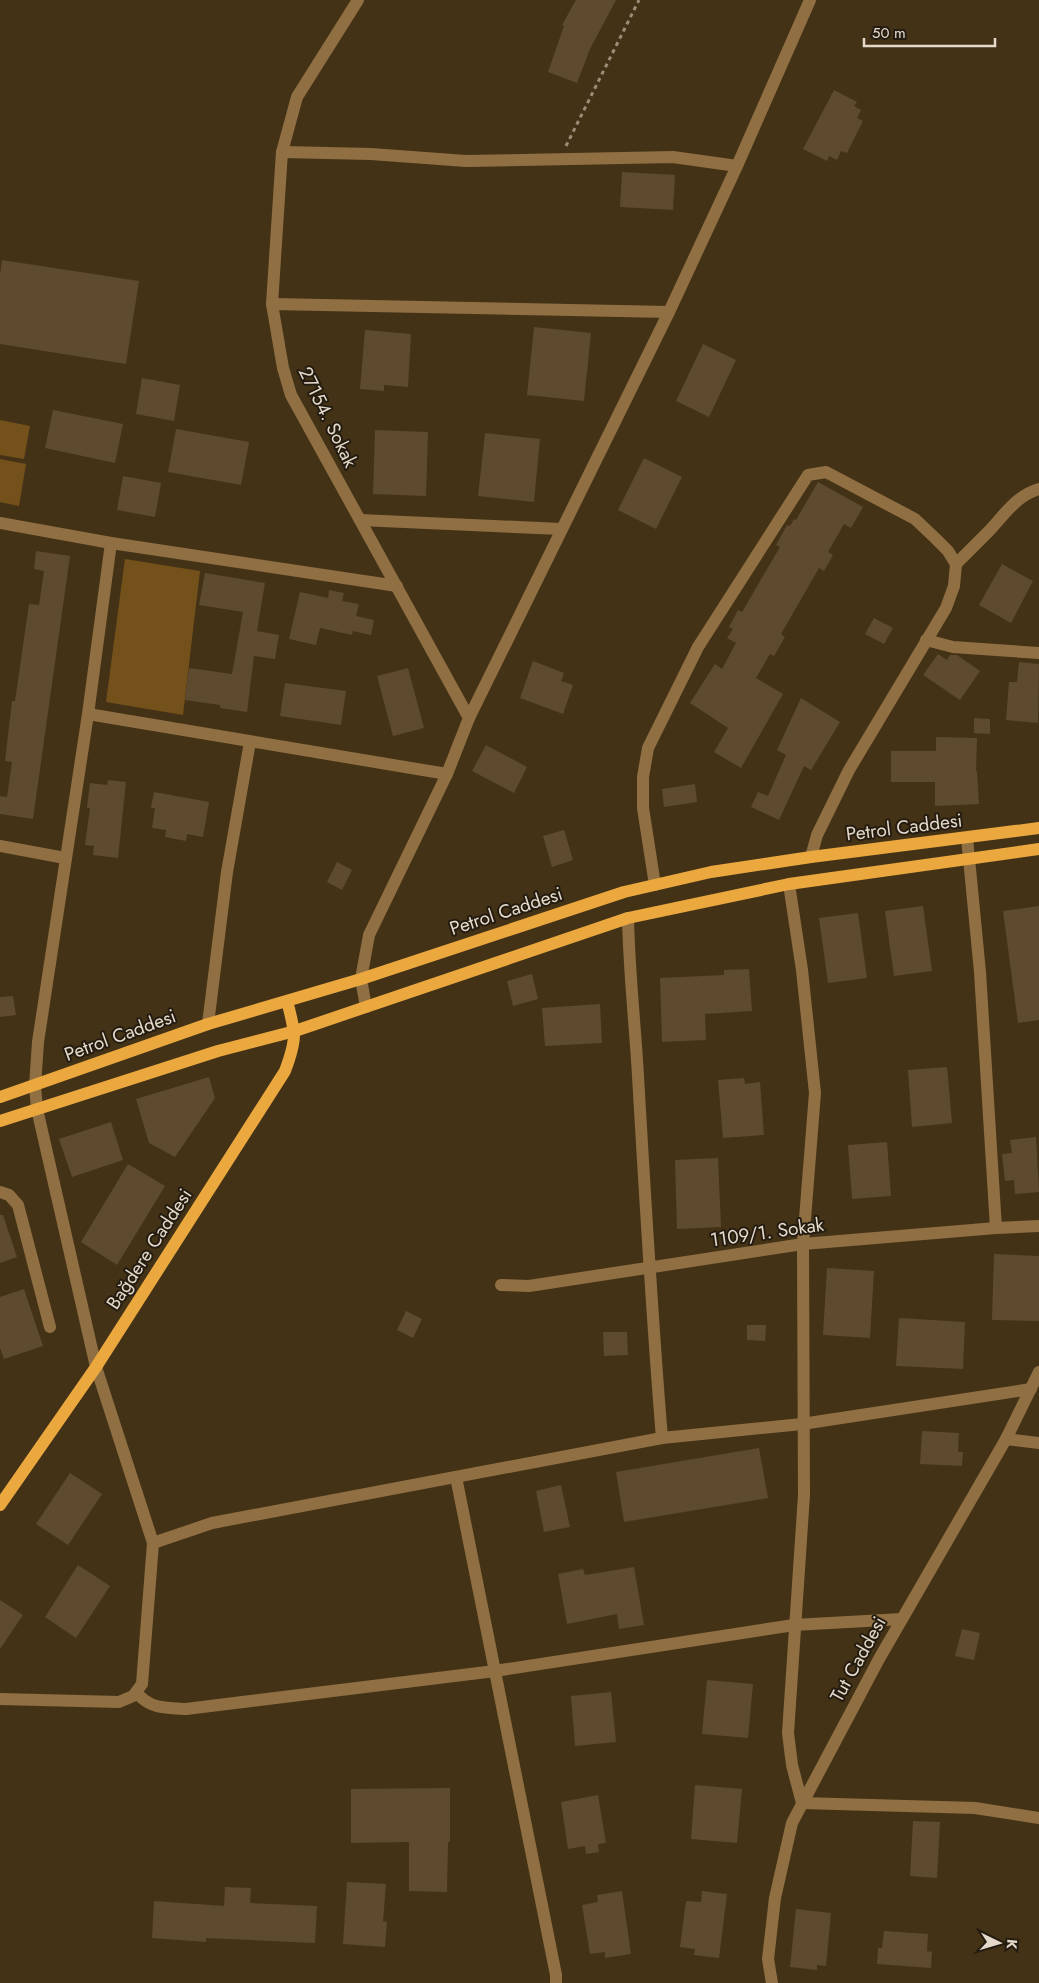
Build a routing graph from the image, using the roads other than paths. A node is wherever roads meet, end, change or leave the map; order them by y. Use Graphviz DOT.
graph roads {
  1 [pos="358,0"];
  2 [pos="810,0"];
  3 [pos="282,152"];
  4 [pos="737,166"];
  5 [pos="272,304"];
  6 [pos="669,312"];
  7 [pos="1039,489"];
  8 [pos="360,520"];
  9 [pos="0,523"];
  10 [pos="561,529"];
  11 [pos="111,543"];
  12 [pos="956,564"];
  13 [pos="397,586"];
  14 [pos="926,640"];
  15 [pos="1039,653"];
  16 [pos="88,714"];
  17 [pos="469,718"];
  18 [pos="250,742"];
  19 [pos="447,774"];
  20 [pos="1039,828"];
  21 [pos="967,838"];
  22 [pos="0,846"];
  23 [pos="1039,849"];
  24 [pos="811,857"];
  25 [pos="65,858"];
  26 [pos="968,859"];
  27 [pos="789,884"];
  28 [pos="655,885"];
  29 [pos="628,918"];
  30 [pos="361,979"];
  31 [pos="287,1001"];
  32 [pos="366,1007"];
  33 [pos="208,1024"];
  34 [pos="295,1031"];
  35 [pos="35,1086"];
  36 [pos="0,1097"];
  37 [pos="37,1109"];
  38 [pos="0,1121"];
  39 [pos="0,1192"];
  40 [pos="1039,1226"];
  41 [pos="996,1228"];
  42 [pos="803,1244"];
  43 [pos="648,1267"];
  44 [pos="501,1284"];
  45 [pos="50,1327"];
  46 [pos="96,1367"];
  47 [pos="1039,1372"];
  48 [pos="1030,1389"];
  49 [pos="802,1424"];
  50 [pos="662,1438"];
  51 [pos="1006,1439"];
  52 [pos="1039,1443"];
  53 [pos="456,1477"];
  54 [pos="0,1505"];
  55 [pos="153,1544"];
  56 [pos="902,1619"];
  57 [pos="794,1625"];
  58 [pos="495,1671"];
  59 [pos="137,1693"];
  60 [pos="0,1699"];
  61 [pos="802,1803"];
  62 [pos="1039,1818"];
  63 [pos="556,1983"];
  64 [pos="772,1983"];
  1 -- 3 [label="street, 27154. Sokak"];
  2 -- 4 [label="street"];
  3 -- 4 [label="street"];
  3 -- 5 [label="street, 27154. Sokak"];
  4 -- 6 [label="street"];
  5 -- 6 [label="street"];
  5 -- 8 [label="street, 27154. Sokak"];
  6 -- 10 [label="street"];
  7 -- 12 [label="street"];
  8 -- 10 [label="street"];
  8 -- 13 [label="street, 27154. Sokak"];
  9 -- 11 [label="street"];
  10 -- 17 [label="street"];
  11 -- 13 [label="street"];
  11 -- 16 [label="street"];
  12 -- 14 [label="street"];
  12 -- 28 [label="street"];
  13 -- 17 [label="street, 27154. Sokak"];
  14 -- 15 [label="street"];
  14 -- 24 [label="street"];
  16 -- 18 [label="street"];
  16 -- 25 [label="street"];
  17 -- 19 [label="street"];
  18 -- 19 [label="street"];
  18 -- 33 [label="street"];
  19 -- 30 [label="street"];
  20 -- 21 [label="main road, Petrol Caddesi"];
  21 -- 24 [label="main road, Petrol Caddesi"];
  21 -- 26 [label="street"];
  22 -- 25 [label="street"];
  23 -- 26 [label="main road"];
  24 -- 28 [label="main road, Petrol Caddesi"];
  25 -- 35 [label="street"];
  26 -- 27 [label="main road"];
  26 -- 41 [label="street"];
  27 -- 29 [label="main road"];
  27 -- 42 [label="street"];
  28 -- 30 [label="main road, Petrol Caddesi"];
  29 -- 32 [label="main road"];
  29 -- 43 [label="street"];
  30 -- 31 [label="main road, Petrol Caddesi"];
  30 -- 32 [label="street"];
  31 -- 33 [label="main road, Petrol Caddesi"];
  31 -- 34 [label="main road, Bağdere Caddesi"];
  32 -- 34 [label="main road"];
  33 -- 35 [label="main road, Petrol Caddesi"];
  34 -- 37 [label="main road"];
  34 -- 46 [label="main road, Bağdere Caddesi"];
  35 -- 36 [label="main road, Petrol Caddesi"];
  35 -- 37 [label="street"];
  37 -- 38 [label="main road"];
  37 -- 46 [label="street"];
  39 -- 45 [label="street"];
  40 -- 41 [label="street, 1109/1. Sokak"];
  41 -- 42 [label="street, 1109/1. Sokak"];
  42 -- 43 [label="street, 1109/1. Sokak"];
  42 -- 49 [label="street"];
  43 -- 44 [label="street, 1109/1. Sokak"];
  43 -- 50 [label="street"];
  46 -- 54 [label="main road, Bağdere Caddesi"];
  46 -- 55 [label="street"];
  47 -- 48 [label="street, Tut Caddesi"];
  48 -- 49 [label="street"];
  48 -- 51 [label="street, Tut Caddesi"];
  49 -- 50 [label="street"];
  49 -- 57 [label="street"];
  50 -- 53 [label="street"];
  51 -- 52 [label="street"];
  51 -- 56 [label="street, Tut Caddesi"];
  53 -- 55 [label="street"];
  53 -- 58 [label="street"];
  55 -- 59 [label="street"];
  56 -- 57 [label="street"];
  56 -- 61 [label="street, Tut Caddesi"];
  57 -- 58 [label="street"];
  57 -- 61 [label="street"];
  58 -- 59 [label="street"];
  58 -- 63 [label="street"];
  59 -- 60 [label="street"];
  61 -- 62 [label="street"];
  61 -- 64 [label="street, Tut Caddesi"];
}
